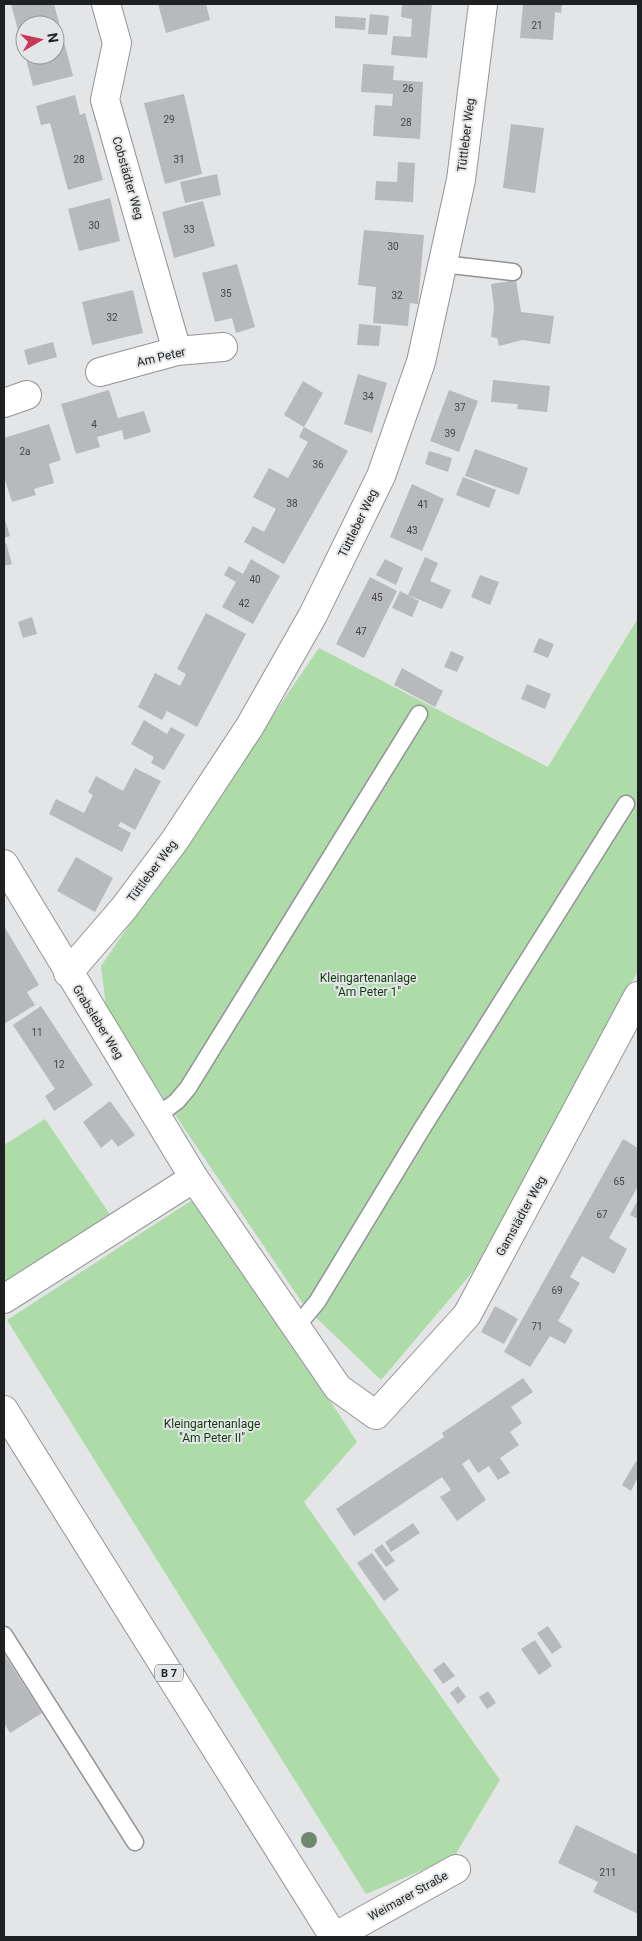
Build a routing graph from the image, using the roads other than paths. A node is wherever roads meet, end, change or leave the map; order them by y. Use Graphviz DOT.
graph roads {
  1 [pos="106,4"];
  2 [pos="483,4"];
  3 [pos="442,264"];
  4 [pos="512,272"];
  5 [pos="223,347"];
  6 [pos="177,351"];
  7 [pos="100,372"];
  8 [pos="419,714"];
  9 [pos="626,804"];
  10 [pos="4,864"];
  11 [pos="68,973"];
  12 [pos="638,996"];
  13 [pos="156,1117"];
  14 [pos="194,1178"];
  15 [pos="4,1299"];
  16 [pos="296,1327"];
  17 [pos="4,1410"];
  18 [pos="376,1415"];
  19 [pos="4,1635"];
  20 [pos="135,1842"];
  21 [pos="456,1869"];
  22 [pos="334,1937"];
  1 -- 6 [label="street, Cobstädter Weg"];
  2 -- 3 [label="street, Tüttleber Weg"];
  3 -- 4 [label="lane"];
  3 -- 11 [label="street, Tüttleber Weg"];
  5 -- 6 [label="street, Am Peter"];
  6 -- 7 [label="street, Am Peter"];
  8 -- 13 [label="lane"];
  9 -- 16 [label="lane"];
  10 -- 11 [label="street, Grabsleber Weg"];
  11 -- 13 [label="street, Grabsleber Weg"];
  12 -- 18 [label="street, Gamstädter Weg"];
  13 -- 14 [label="street, Grabsleber Weg"];
  14 -- 15 [label="street"];
  14 -- 16 [label="street, Grabsleber Weg"];
  16 -- 18 [label="street, Grabsleber Weg"];
  17 -- 22 [label="street, B 7"];
  19 -- 20 [label="lane"];
  21 -- 22 [label="street, Weimarer Straße"];
}
